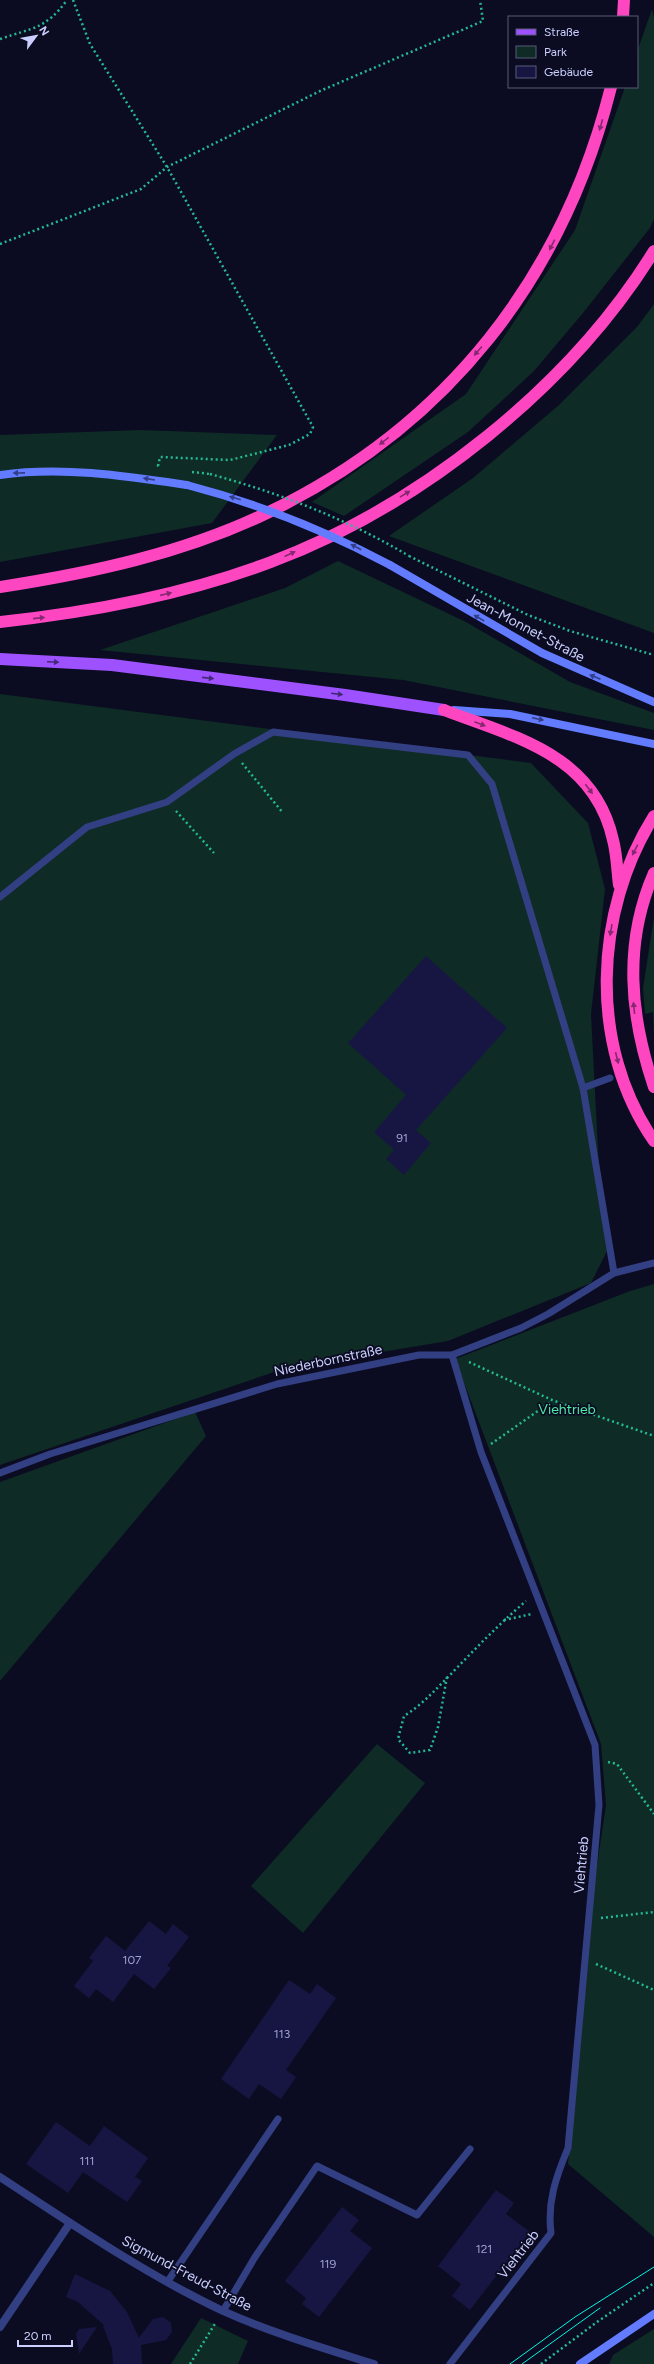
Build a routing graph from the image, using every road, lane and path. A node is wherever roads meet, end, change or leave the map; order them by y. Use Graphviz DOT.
graph roads {
  1 [pos="67,0"];
  2 [pos="73,0"];
  3 [pos="480,0"];
  4 [pos="624,0"];
  5 [pos="622,16"];
  6 [pos="0,39"];
  7 [pos="611,88"];
  8 [pos="167,167"];
  9 [pos="0,244"];
  10 [pos="654,251"];
  11 [pos="165,468"];
  12 [pos="188,471"];
  13 [pos="0,474"];
  14 [pos="0,587"];
  15 [pos="0,622"];
  16 [pos="654,655"];
  17 [pos="0,659"];
  18 [pos="654,702"];
  19 [pos="444,710"];
  20 [pos="654,744"];
  21 [pos="234,754"];
  22 [pos="167,802"];
  23 [pos="283,813"];
  24 [pos="654,816"];
  25 [pos="214,853"];
  26 [pos="654,873"];
  27 [pos="620,892"];
  28 [pos="0,896"];
  29 [pos="610,1078"];
  30 [pos="654,1087"];
  31 [pos="583,1088"];
  32 [pos="654,1141"];
  33 [pos="654,1263"];
  34 [pos="614,1273"];
  35 [pos="452,1355"];
  36 [pos="552,1400"];
  37 [pos="654,1436"];
  38 [pos="481,1452"];
  39 [pos="0,1473"];
  40 [pos="535,1593"];
  41 [pos="542,1612"];
  42 [pos="503,1620"];
  43 [pos="447,1678"];
  44 [pos="595,1758"];
  45 [pos="654,1814"];
  46 [pos="654,1912"];
  47 [pos="589,1919"];
  48 [pos="586,1960"];
  49 [pos="654,1990"];
  50 [pos="278,2119"];
  51 [pos="470,2148"];
  52 [pos="0,2177"];
  53 [pos="70,2223"];
  54 [pos="168,2281"];
  55 [pos="654,2283"];
  56 [pos="223,2311"];
  57 [pos="654,2314"];
  58 [pos="0,2327"];
  59 [pos="190,2364"];
  60 [pos="374,2364"];
  61 [pos="450,2364"];
  62 [pos="541,2364"];
  63 [pos="580,2364"];
  1 -- 6 [label="path"];
  2 -- 8 [label="path"];
  3 -- 8 [label="path"];
  4 -- 5 [label="highway"];
  7 -- 14 [label="highway, one-way"];
  8 -- 9 [label="path"];
  8 -- 11 [label="path"];
  15 -- 10 [label="highway, one-way"];
  12 -- 16 [label="path, bridge"];
  18 -- 13 [label="main road, Jean-Monnet-Straße, one-way, bridge"];
  17 -- 19 [label="main road, one-way"];
  19 -- 20 [label="main road, one-way"];
  19 -- 27 [label="highway, one-way"];
  21 -- 22 [label="lane"];
  21 -- 23 [label="path"];
  21 -- 31 [label="lane"];
  22 -- 25 [label="path"];
  22 -- 28 [label="lane"];
  24 -- 27 [label="highway, one-way"];
  30 -- 26 [label="highway, one-way"];
  27 -- 32 [label="highway, one-way"];
  29 -- 31 [label="lane"];
  31 -- 34 [label="lane"];
  33 -- 34 [label="lane, Niederbornstraße"];
  34 -- 35 [label="lane, Niederbornstraße"];
  35 -- 36 [label="path"];
  35 -- 38 [label="lane, Viehtrieb"];
  35 -- 39 [label="lane, Niederbornstraße"];
  36 -- 37 [label="path"];
  36 -- 38 [label="path"];
  38 -- 40 [label="lane, Viehtrieb"];
  40 -- 41 [label="lane, Viehtrieb"];
  40 -- 42 [label="path"];
  41 -- 42 [label="path"];
  41 -- 44 [label="lane, Viehtrieb"];
  42 -- 43 [label="path"];
  43 -- 43 [label="path"];
  44 -- 45 [label="path"];
  44 -- 47 [label="lane, Viehtrieb"];
  46 -- 47 [label="path"];
  47 -- 48 [label="lane, Viehtrieb"];
  48 -- 49 [label="path"];
  48 -- 61 [label="lane, Viehtrieb"];
  50 -- 54 [label="lane"];
  51 -- 56 [label="lane"];
  52 -- 53 [label="street, Sigmund-Freud-Straße"];
  53 -- 54 [label="street, Sigmund-Freud-Straße"];
  53 -- 58 [label="street"];
  54 -- 56 [label="street, Sigmund-Freud-Straße"];
  55 -- 62 [label="path"];
  56 -- 59 [label="path"];
  56 -- 60 [label="street, Sigmund-Freud-Straße"];
  57 -- 63 [label="main road"];
}
